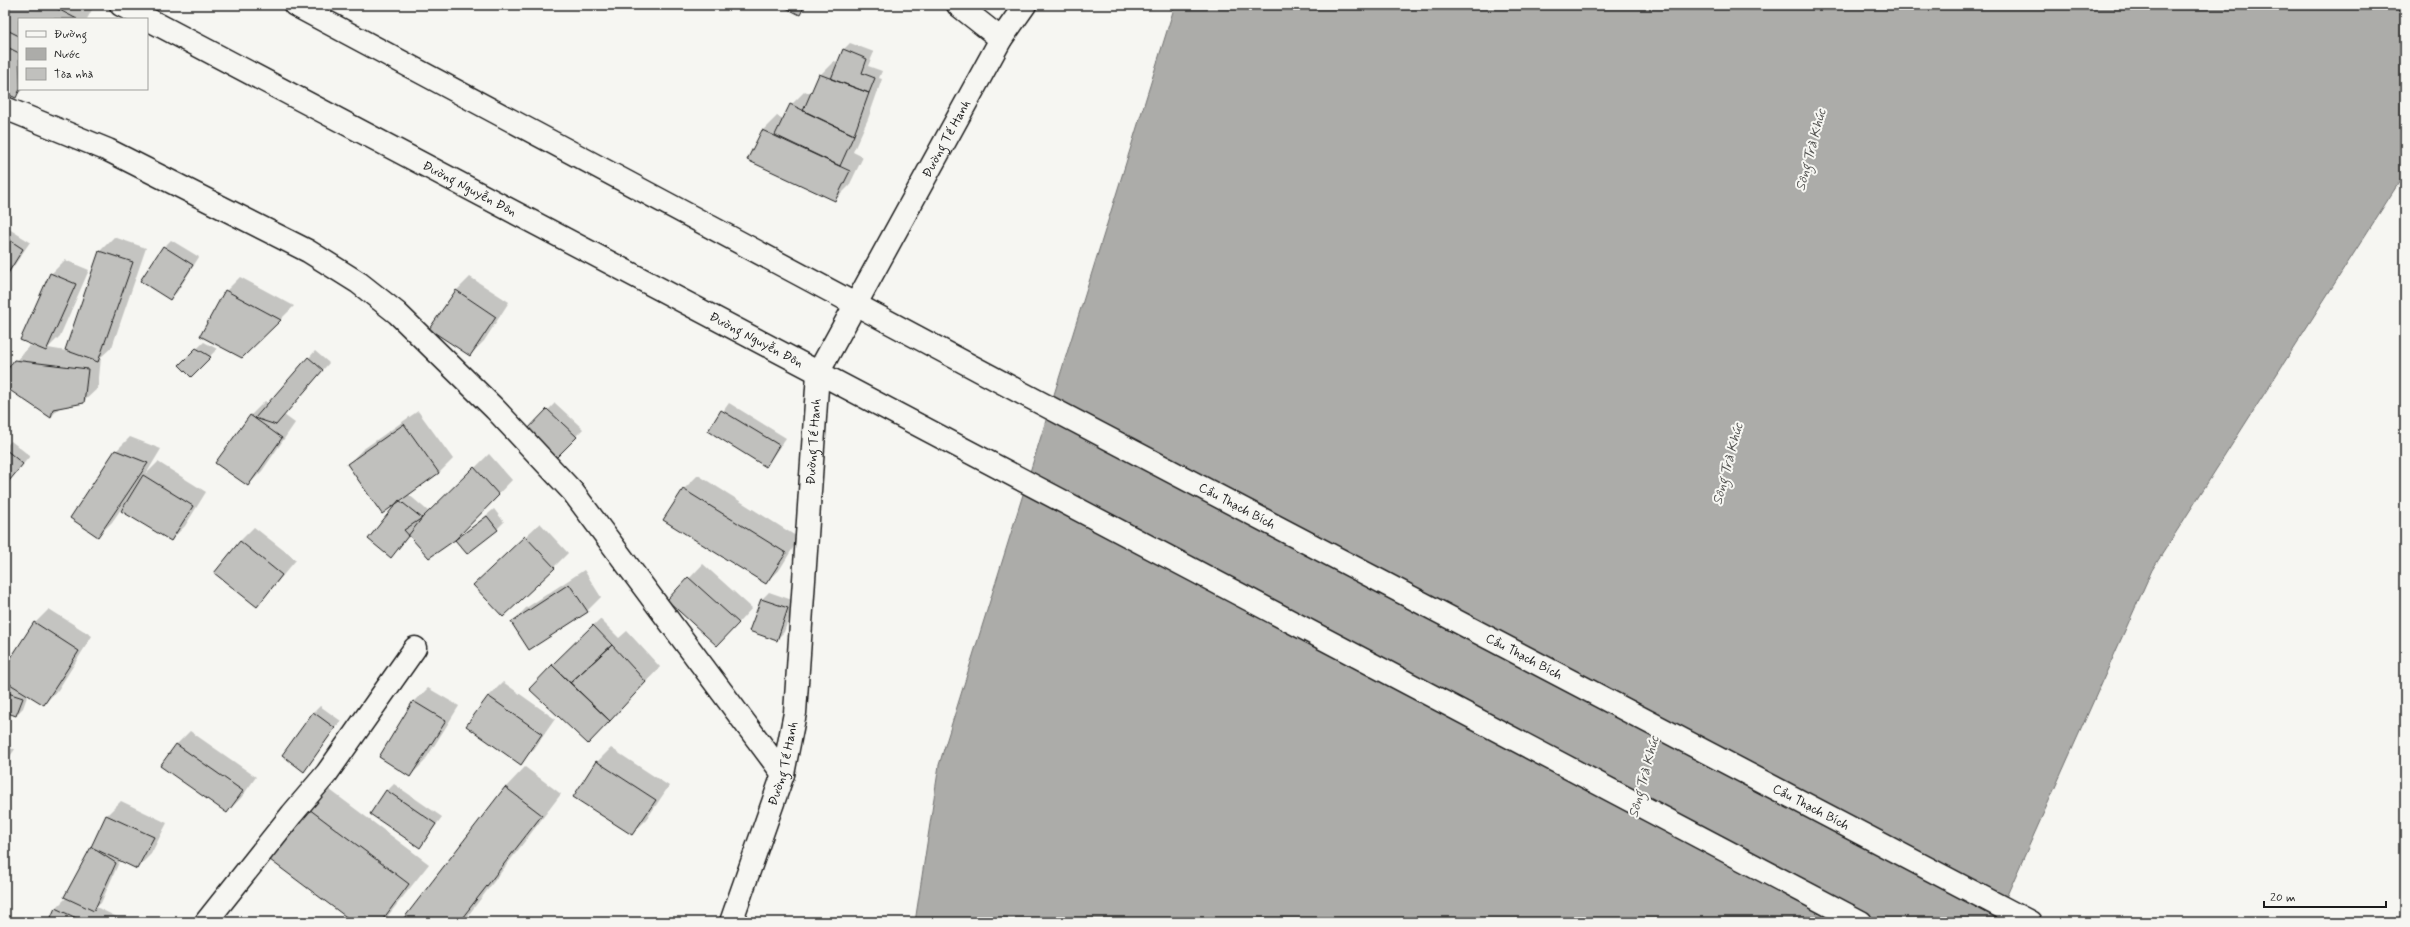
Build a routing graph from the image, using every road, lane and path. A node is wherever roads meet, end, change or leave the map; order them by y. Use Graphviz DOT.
graph roads {
  1 [pos="121,5"];
  2 [pos="295,5"];
  3 [pos="958,5"];
  4 [pos="1025,5"];
  5 [pos="146,18"];
  6 [pos="148,19"];
  7 [pos="1001,39"];
  8 [pos="5,108"];
  9 [pos="856,304"];
  10 [pos="818,373"];
  11 [pos="415,648"];
  12 [pos="783,774"];
  13 [pos="206,922"];
  14 [pos="731,922"];
  15 [pos="1861,922"];
  16 [pos="2030,922"];
  1 -- 5 [label="main road, Đường Nguyễn Đôn"];
  2 -- 9 [label="main road"];
  3 -- 7 [label="main road"];
  4 -- 7 [label="main road, Đường Tế Hanh"];
  6 -- 10 [label="main road, Đường Nguyễn Đôn"];
  7 -- 9 [label="main road, Đường Tế Hanh"];
  8 -- 12 [label="main road"];
  9 -- 10 [label="main road, Đường Tế Hanh"];
  9 -- 16 [label="main road, Cầu Thạch Bích"];
  10 -- 12 [label="main road, Đường Tế Hanh"];
  10 -- 15 [label="main road, Đường Nguyễn Đôn"];
  11 -- 13 [label="main road"];
  12 -- 14 [label="main road, Đường Tế Hanh"];
}
